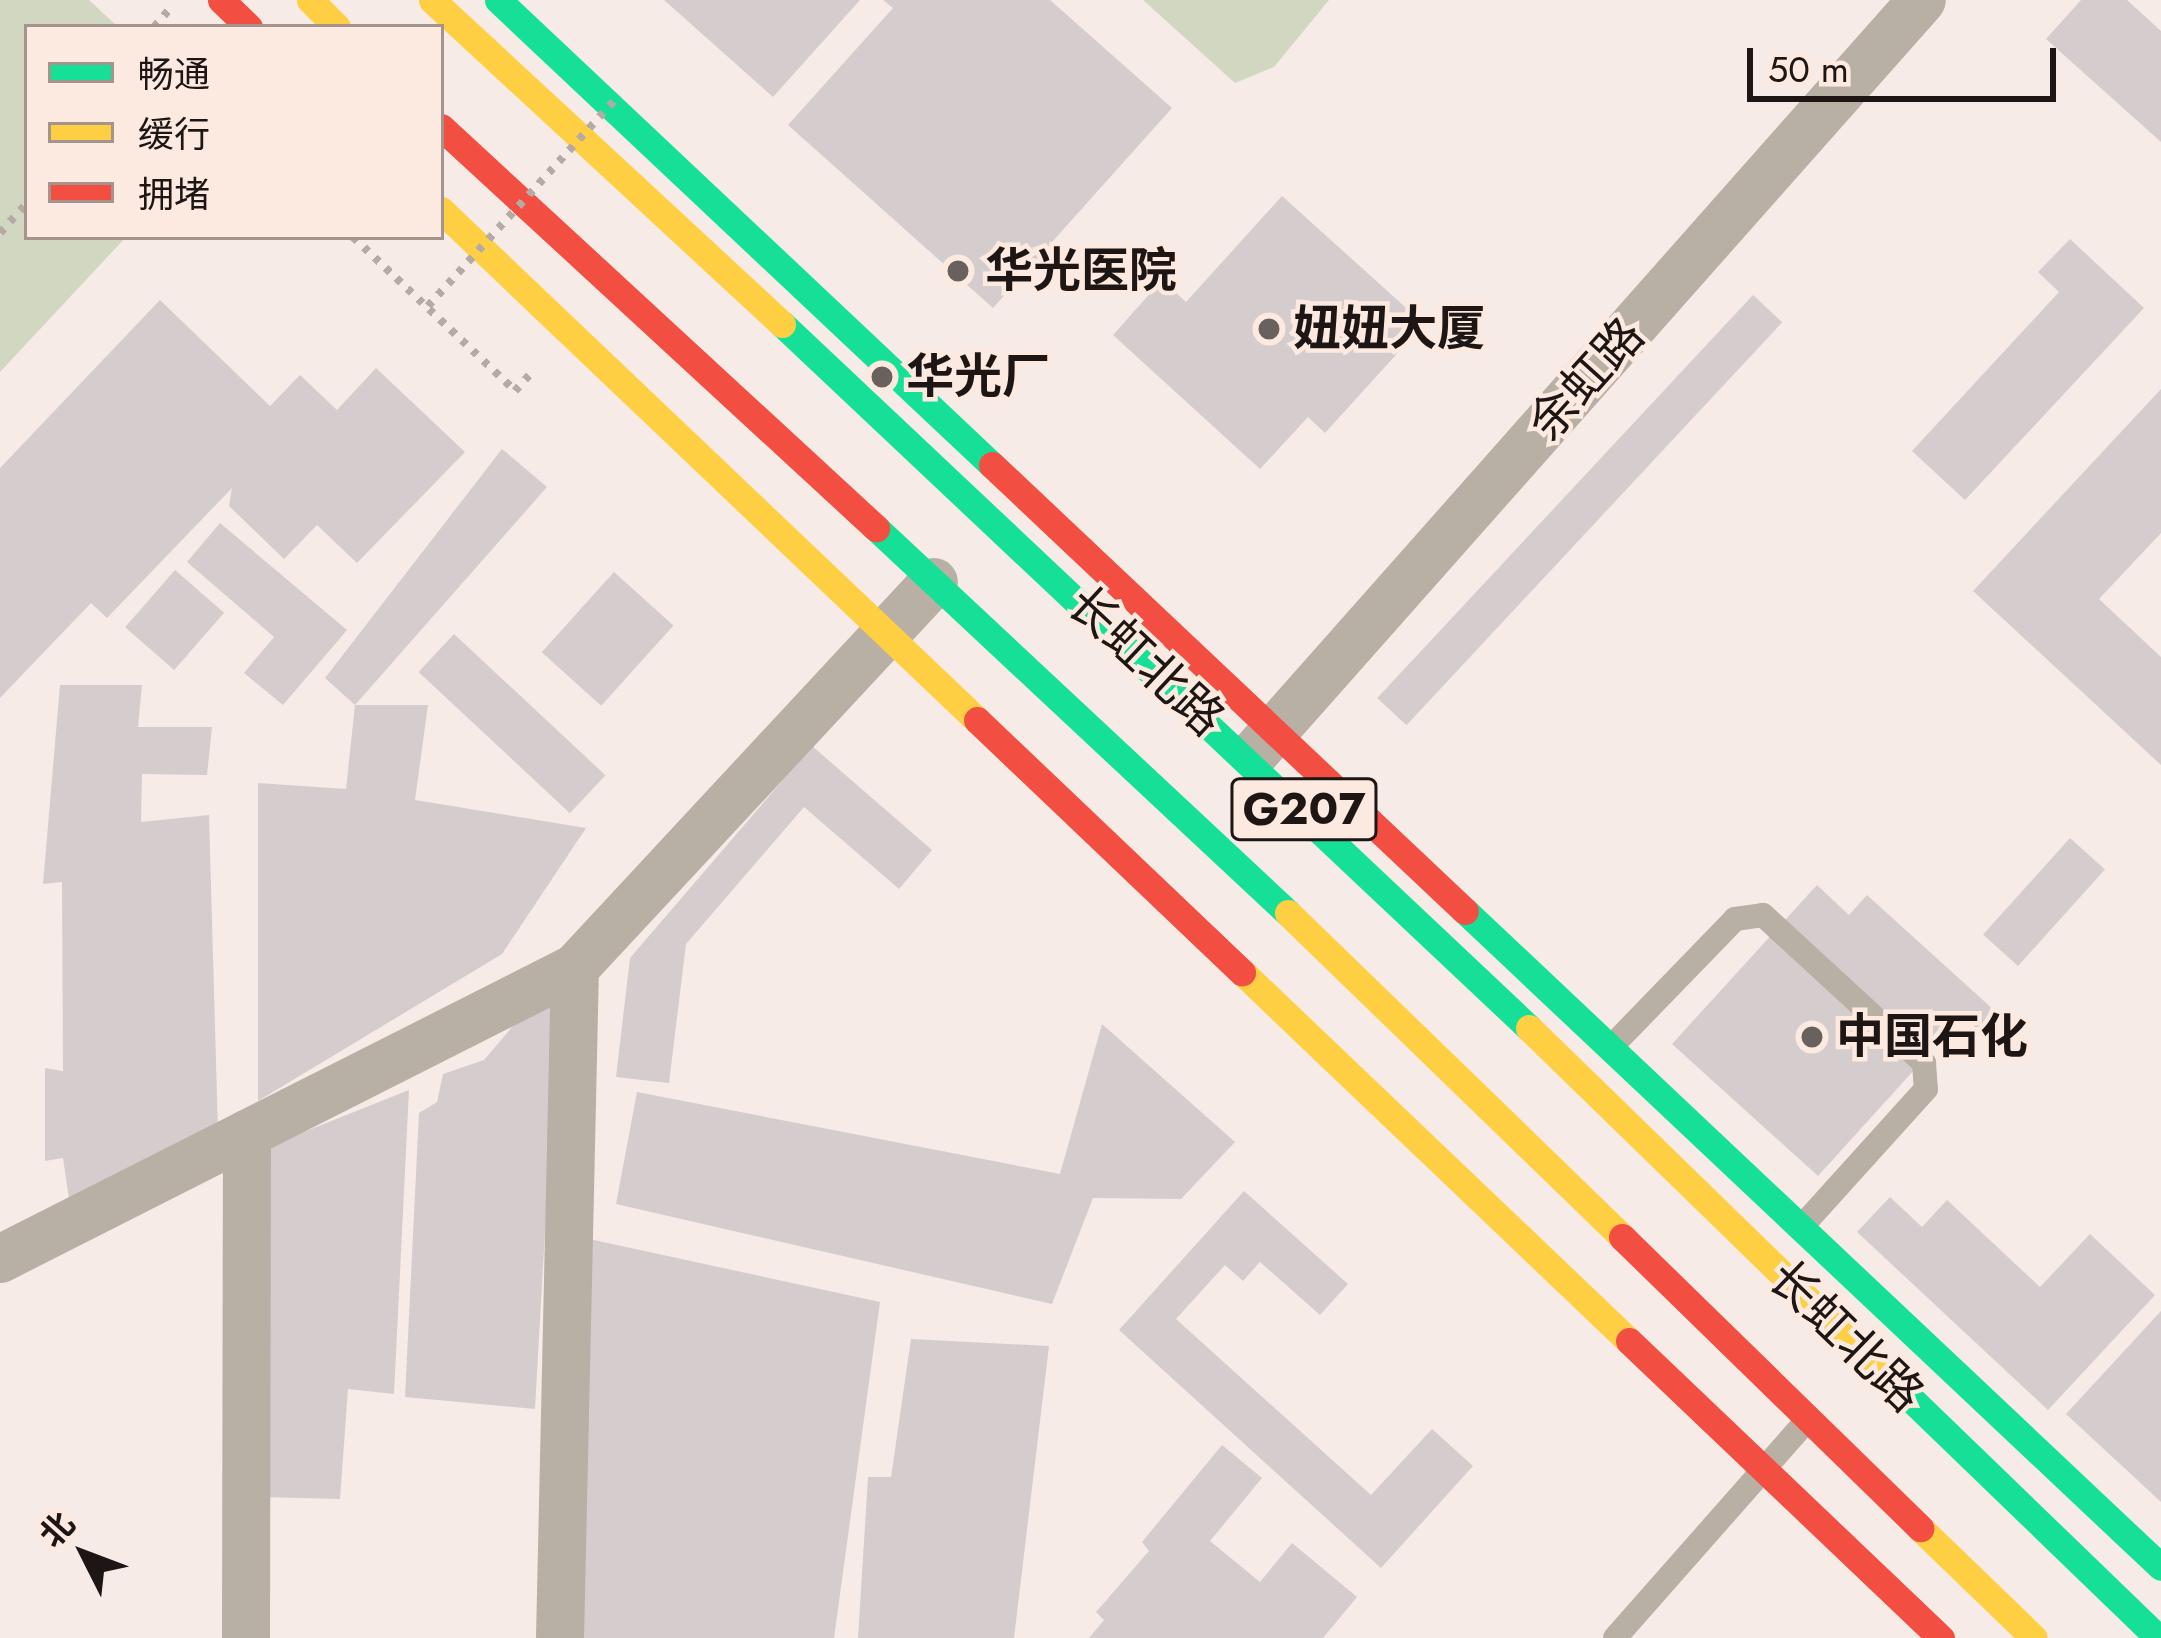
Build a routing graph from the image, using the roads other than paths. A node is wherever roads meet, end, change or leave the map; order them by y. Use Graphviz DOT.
graph roads {
  1 [pos="221,0"];
  2 [pos="310,0"];
  3 [pos="432,0"];
  4 [pos="498,0"];
  5 [pos="1922,0"];
  6 [pos="246,24"];
  7 [pos="334,24"];
  8 [pos="444,130"];
  9 [pos="444,213"];
  10 [pos="934,582"];
  11 [pos="886,634"];
  12 [pos="1264,743"];
  13 [pos="575,968"];
  14 [pos="1613,1046"];
  15 [pos="247,1134"];
  16 [pos="1803,1225"];
  17 [pos="0,1259"];
  18 [pos="1808,1418"];
  19 [pos="1765,1468"];
  20 [pos="2161,1567"];
  21 [pos="246,1638"];
  22 [pos="560,1638"];
  23 [pos="1615,1638"];
  24 [pos="1941,1638"];
  25 [pos="2034,1638"];
  26 [pos="2158,1638"];
  1 -- 6 [label="main road"];
  2 -- 7 [label="main road"];
  3 -- 12 [label="main road, 长虹北路 / G207"];
  4 -- 12 [label="main road"];
  5 -- 12 [label="street, 余虹路"];
  8 -- 10 [label="main road, 长虹北路 / G207"];
  9 -- 11 [label="main road"];
  10 -- 11 [label="street"];
  10 -- 18 [label="main road, 长虹北路 / G207"];
  11 -- 13 [label="street"];
  11 -- 19 [label="main road"];
  12 -- 14 [label="main road"];
  12 -- 26 [label="main road, 长虹北路 / G207"];
  13 -- 15 [label="street"];
  13 -- 22 [label="street"];
  14 -- 16 [label="main road"];
  14 -- 16 [label="lane"];
  15 -- 17 [label="street"];
  15 -- 21 [label="street"];
  16 -- 20 [label="main road"];
  18 -- 19 [label="lane"];
  18 -- 25 [label="main road, 长虹北路 / G207"];
  19 -- 23 [label="lane"];
  19 -- 24 [label="main road"];
}
